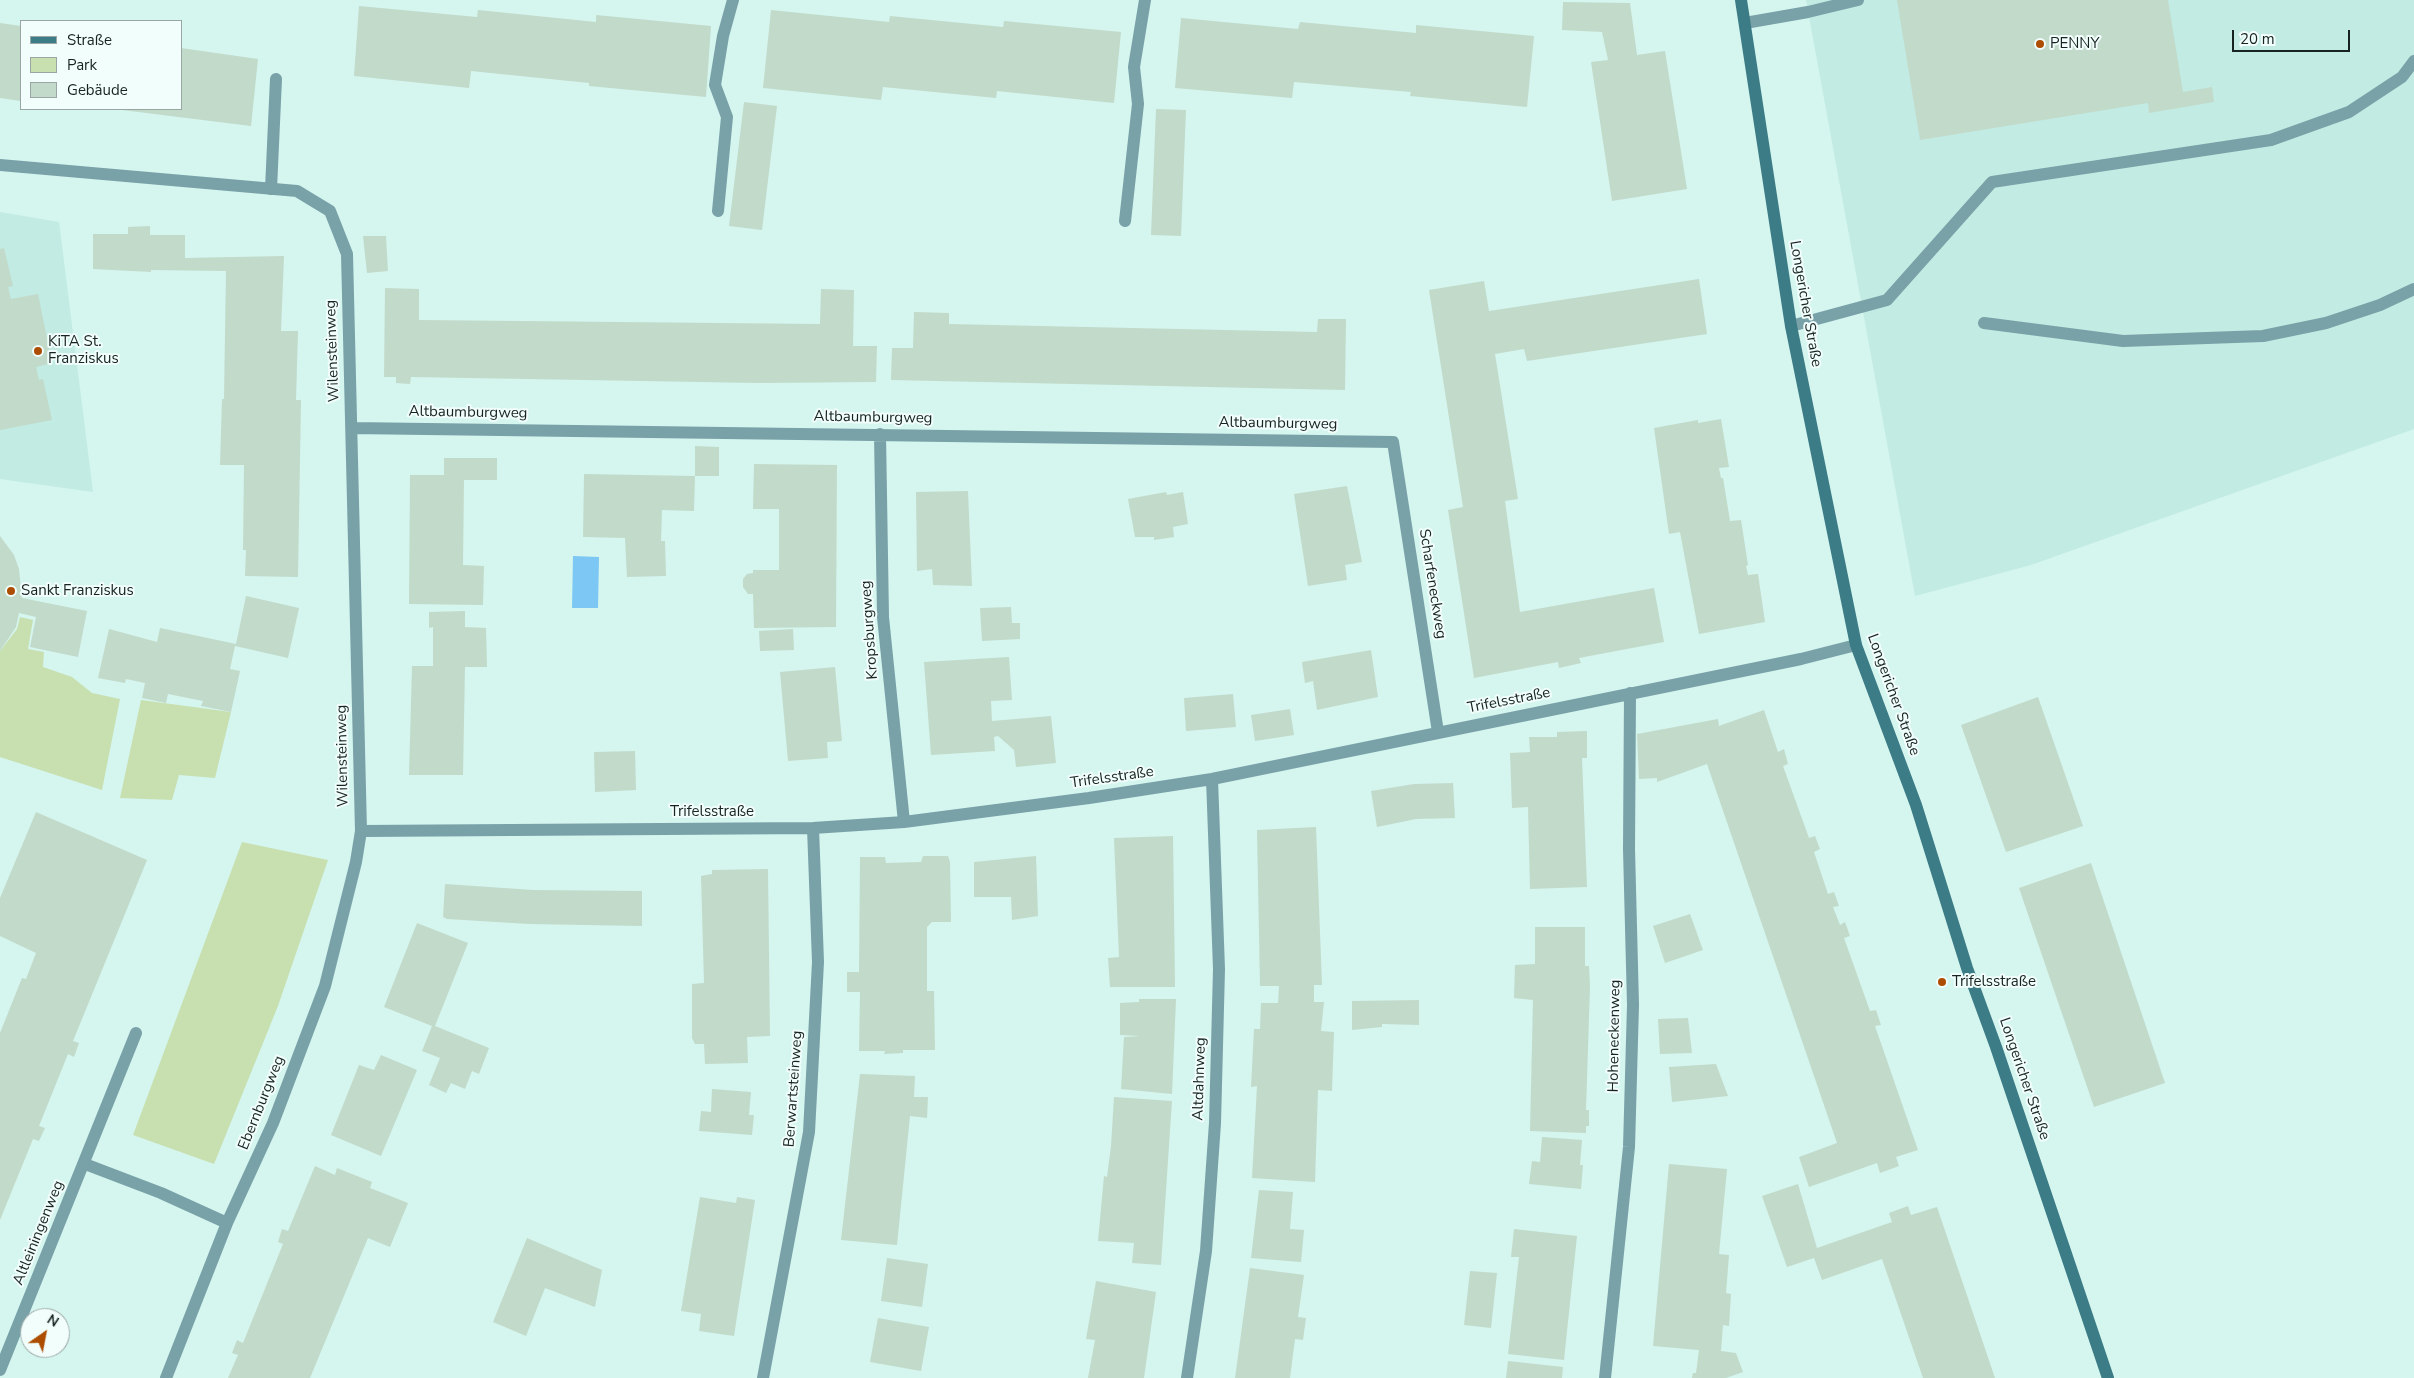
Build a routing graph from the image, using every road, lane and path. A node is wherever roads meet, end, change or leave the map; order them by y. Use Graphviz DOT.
graph roads {
  1 [pos="733,0"];
  2 [pos="1145,0"];
  3 [pos="1740,0"];
  4 [pos="1858,0"];
  5 [pos="1745,22"];
  6 [pos="2414,61"];
  7 [pos="276,79"];
  8 [pos="0,165"];
  9 [pos="271,189"];
  10 [pos="718,211"];
  11 [pos="1125,221"];
  12 [pos="2414,289"];
  13 [pos="1984,323"];
  14 [pos="1791,326"];
  15 [pos="352,428"];
  16 [pos="880,434"];
  17 [pos="1393,442"];
  18 [pos="1856,645"];
  19 [pos="1630,693"];
  20 [pos="1438,732"];
  21 [pos="1212,779"];
  22 [pos="904,822"];
  23 [pos="812,828"];
  24 [pos="360,831"];
  25 [pos="136,1033"];
  26 [pos="84,1164"];
  27 [pos="227,1223"];
  28 [pos="0,1370"];
  29 [pos="166,1378"];
  30 [pos="763,1378"];
  31 [pos="1187,1378"];
  32 [pos="1605,1378"];
  33 [pos="2108,1378"];
  1 -- 10 [label="street"];
  2 -- 11 [label="street"];
  3 -- 5 [label="street, Longericher Straße"];
  4 -- 5 [label="street"];
  5 -- 14 [label="street, Longericher Straße"];
  6 -- 14 [label="street"];
  7 -- 9 [label="street"];
  8 -- 9 [label="street, Wilensteinweg"];
  9 -- 15 [label="street, Wilensteinweg"];
  12 -- 13 [label="street"];
  14 -- 18 [label="street, Longericher Straße"];
  15 -- 16 [label="street, Altbaumburgweg"];
  15 -- 24 [label="street, Wilensteinweg"];
  16 -- 17 [label="street, Altbaumburgweg"];
  16 -- 22 [label="street, Kropsburgweg"];
  17 -- 20 [label="street, Scharfeneckweg"];
  18 -- 19 [label="street, Trifelsstraße"];
  18 -- 33 [label="street, Longericher Straße"];
  19 -- 20 [label="street, Trifelsstraße"];
  19 -- 32 [label="street, Hoheneckenweg"];
  20 -- 21 [label="street, Trifelsstraße"];
  21 -- 22 [label="street, Trifelsstraße"];
  21 -- 31 [label="street, Altdahnweg"];
  22 -- 23 [label="street, Trifelsstraße"];
  23 -- 24 [label="street, Trifelsstraße"];
  23 -- 30 [label="street, Berwartsteinweg"];
  24 -- 27 [label="street, Ebernburgweg"];
  25 -- 26 [label="street, Altleiningenweg"];
  26 -- 27 [label="street"];
  26 -- 28 [label="street, Altleiningenweg"];
  27 -- 29 [label="street, Ebernburgweg"];
}
